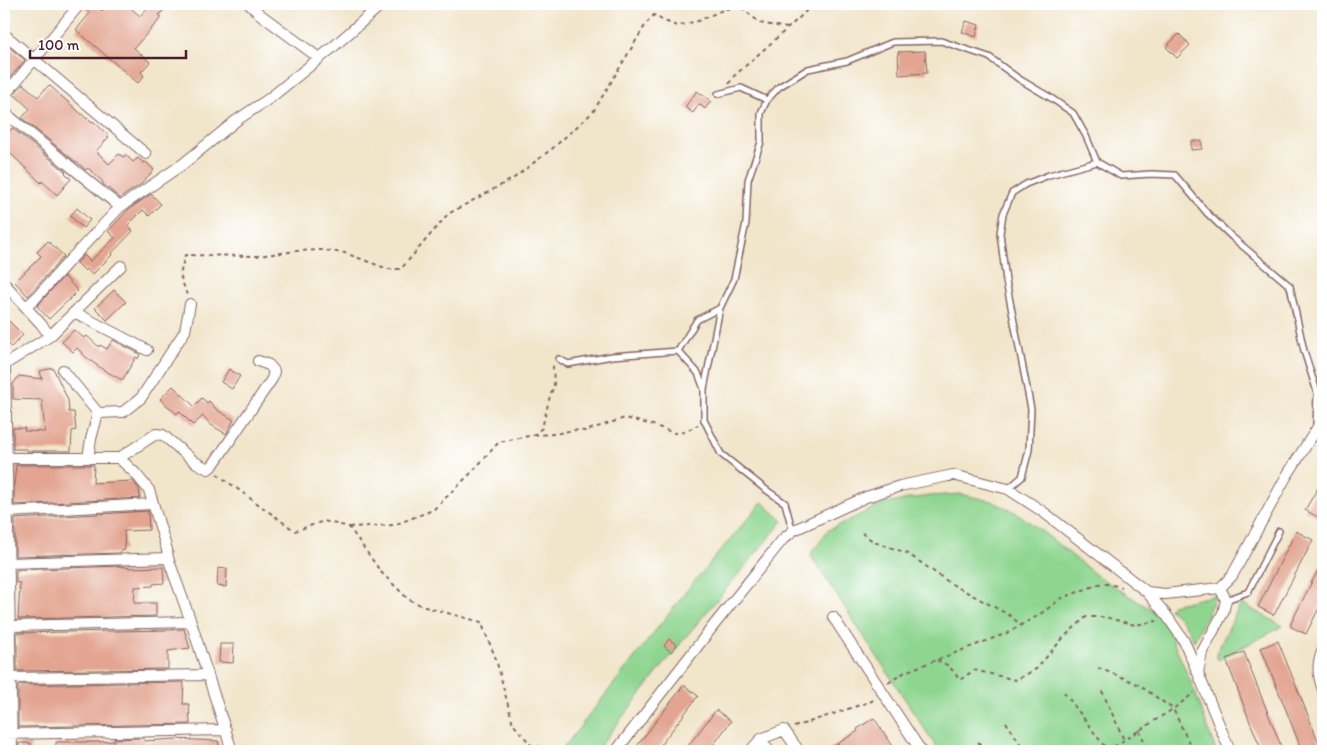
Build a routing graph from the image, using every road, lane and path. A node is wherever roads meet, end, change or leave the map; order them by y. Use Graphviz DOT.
graph roads {
  1 [pos="80,4"];
  2 [pos="248,4"];
  3 [pos="382,4"];
  4 [pos="813,4"];
  5 [pos="787,28"];
  6 [pos="4,34"];
  7 [pos="319,58"];
  8 [pos="34,59"];
  9 [pos="725,92"];
  10 [pos="718,94"];
  11 [pos="4,96"];
  12 [pos="768,100"];
  13 [pos="4,112"];
  14 [pos="146,154"];
  15 [pos="1097,162"];
  16 [pos="120,207"];
  17 [pos="121,266"];
  18 [pos="4,284"];
  19 [pos="190,304"];
  20 [pos="26,307"];
  21 [pos="720,308"];
  22 [pos="74,312"];
  23 [pos="50,336"];
  24 [pos="147,350"];
  25 [pos="678,351"];
  26 [pos="559,359"];
  27 [pos="258,361"];
  28 [pos="5,364"];
  29 [pos="63,370"];
  30 [pos="704,389"];
  31 [pos="98,413"];
  32 [pos="1323,419"];
  33 [pos="704,420"];
  34 [pos="1316,430"];
  35 [pos="534,435"];
  36 [pos="7,458"];
  37 [pos="88,458"];
  38 [pos="119,458"];
  39 [pos="208,469"];
  40 [pos="1008,489"];
  41 [pos="152,504"];
  42 [pos="8,512"];
  43 [pos="349,527"];
  44 [pos="794,530"];
  45 [pos="1280,531"];
  46 [pos="862,533"];
  47 [pos="168,558"];
  48 [pos="9,563"];
  49 [pos="1129,588"];
  50 [pos="1220,588"];
  51 [pos="1147,592"];
  52 [pos="1226,600"];
  53 [pos="833,616"];
  54 [pos="191,622"];
  55 [pos="1172,624"];
  56 [pos="1020,625"];
  57 [pos="10,626"];
  58 [pos="1323,650"];
  59 [pos="936,660"];
  60 [pos="1098,668"];
  61 [pos="1198,673"];
  62 [pos="208,675"];
  63 [pos="11,678"];
  64 [pos="880,688"];
  65 [pos="1323,690"];
  66 [pos="1102,691"];
  67 [pos="1064,692"];
  68 [pos="1195,692"];
  69 [pos="1173,708"];
  70 [pos="1006,722"];
  71 [pos="226,730"];
  72 [pos="784,730"];
  73 [pos="1139,730"];
  74 [pos="8,734"];
  75 [pos="761,739"];
  76 [pos="1124,740"];
  77 [pos="978,742"];
  78 [pos="12,751"];
  79 [pos="232,751"];
  80 [pos="575,751"];
  81 [pos="616,751"];
  82 [pos="750,751"];
  83 [pos="770,751"];
  84 [pos="799,751"];
  85 [pos="922,751"];
  86 [pos="986,751"];
  87 [pos="1025,751"];
  88 [pos="1033,751"];
  89 [pos="1044,751"];
  90 [pos="1107,751"];
  91 [pos="1150,751"];
  92 [pos="1193,751"];
  93 [pos="1230,751"];
  1 -- 8 [label="street"];
  2 -- 7 [label="street"];
  3 -- 7 [label="street"];
  4 -- 5 [label="path"];
  5 -- 9 [label="path"];
  5 -- 19 [label="path"];
  6 -- 8 [label="street"];
  7 -- 16 [label="street"];
  8 -- 11 [label="street"];
  8 -- 14 [label="street"];
  9 -- 10 [label="lane"];
  9 -- 12 [label="lane"];
  12 -- 15 [label="lane"];
  12 -- 21 [label="lane"];
  13 -- 16 [label="street"];
  15 -- 34 [label="lane"];
  15 -- 40 [label="lane"];
  16 -- 20 [label="street"];
  17 -- 22 [label="street"];
  18 -- 20 [label="street"];
  19 -- 31 [label="street"];
  20 -- 23 [label="street"];
  21 -- 25 [label="lane"];
  21 -- 30 [label="lane"];
  22 -- 23 [label="street"];
  22 -- 24 [label="street"];
  23 -- 28 [label="street"];
  25 -- 26 [label="lane"];
  25 -- 30 [label="lane"];
  26 -- 35 [label="path"];
  27 -- 39 [label="street"];
  28 -- 36 [label="street"];
  29 -- 31 [label="street"];
  30 -- 33 [label="lane"];
  31 -- 37 [label="street"];
  32 -- 34 [label="street"];
  33 -- 35 [label="path"];
  33 -- 44 [label="lane"];
  34 -- 50 [label="street"];
  35 -- 43 [label="path"];
  36 -- 37 [label="street"];
  36 -- 42 [label="street"];
  37 -- 38 [label="street"];
  38 -- 39 [label="street"];
  38 -- 41 [label="street"];
  39 -- 43 [label="path"];
  40 -- 44 [label="street"];
  40 -- 51 [label="street"];
  41 -- 42 [label="street"];
  41 -- 47 [label="street"];
  42 -- 48 [label="street"];
  43 -- 80 [label="path"];
  44 -- 81 [label="street"];
  45 -- 52 [label="lane"];
  46 -- 56 [label="path"];
  47 -- 48 [label="street"];
  47 -- 54 [label="street"];
  48 -- 57 [label="street"];
  49 -- 56 [label="path"];
  50 -- 51 [label="street"];
  50 -- 52 [label="street"];
  51 -- 55 [label="street"];
  52 -- 61 [label="street"];
  53 -- 64 [label="street"];
  54 -- 57 [label="street"];
  54 -- 62 [label="street"];
  55 -- 59 [label="path"];
  55 -- 61 [label="street"];
  56 -- 59 [label="path"];
  57 -- 63 [label="street"];
  58 -- 65 [label="street"];
  59 -- 64 [label="path"];
  60 -- 69 [label="path"];
  61 -- 93 [label="street"];
  62 -- 63 [label="street"];
  62 -- 71 [label="street"];
  63 -- 74 [label="street"];
  64 -- 72 [label="path"];
  64 -- 85 [label="street"];
  66 -- 76 [label="path"];
  67 -- 90 [label="path"];
  68 -- 69 [label="path"];
  69 -- 73 [label="path"];
  69 -- 92 [label="path"];
  70 -- 87 [label="path"];
  71 -- 74 [label="street"];
  71 -- 79 [label="street"];
  72 -- 75 [label="street"];
  72 -- 84 [label="street"];
  73 -- 76 [label="path"];
  73 -- 91 [label="path"];
  74 -- 78 [label="street"];
  75 -- 82 [label="street"];
  75 -- 83 [label="street"];
  76 -- 90 [label="path"];
  77 -- 86 [label="path"];
  88 -- 89 [label="path"];
}
